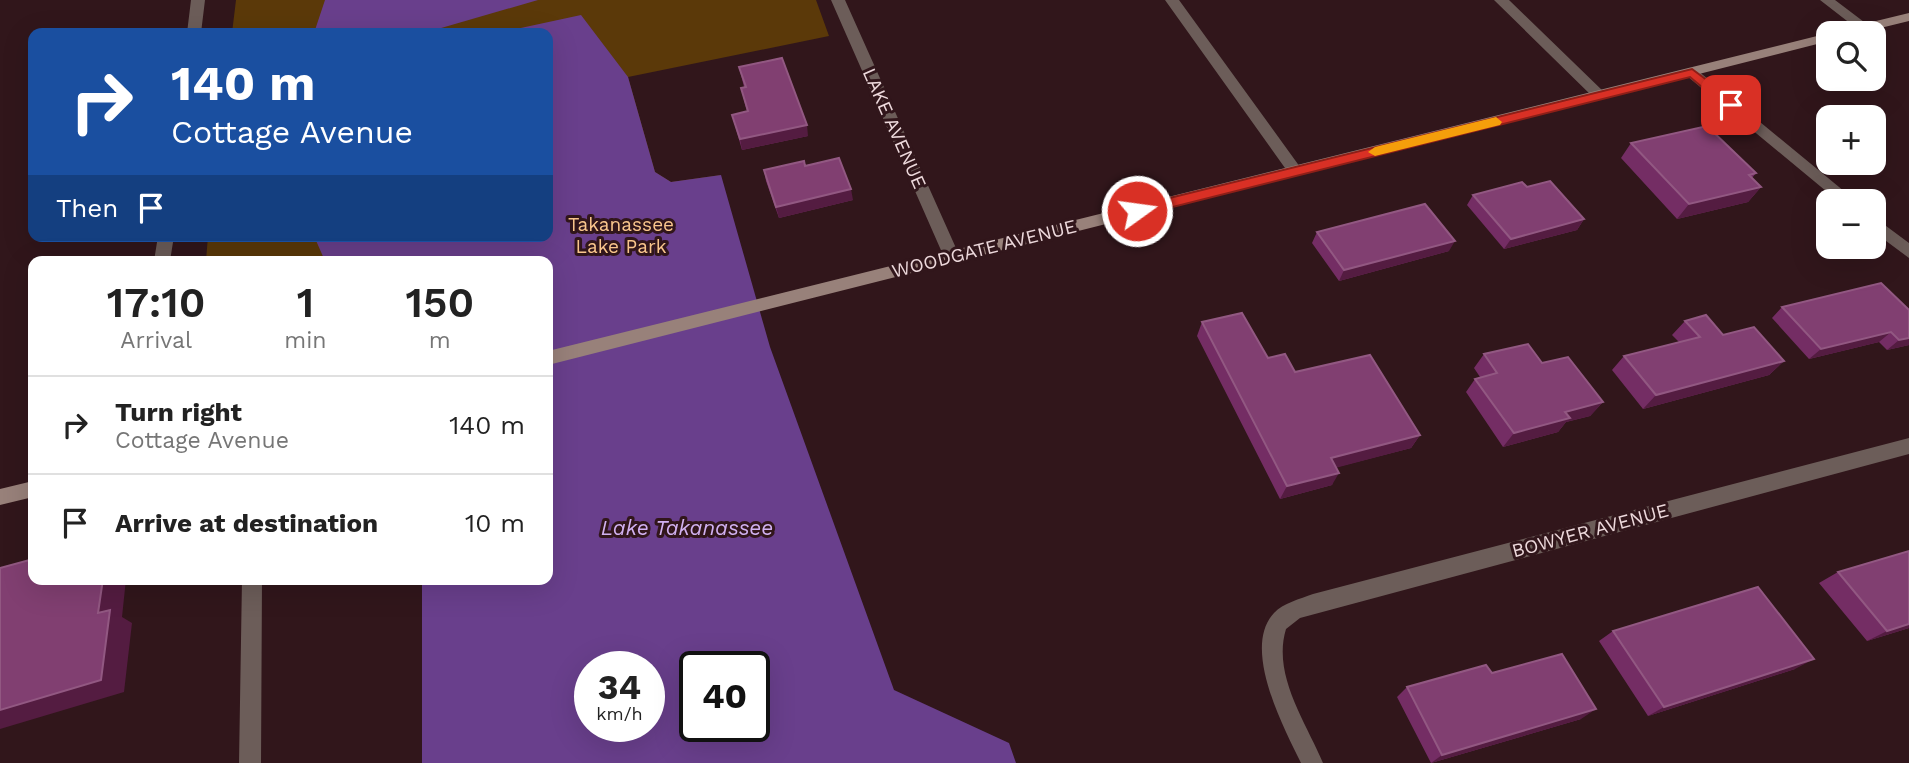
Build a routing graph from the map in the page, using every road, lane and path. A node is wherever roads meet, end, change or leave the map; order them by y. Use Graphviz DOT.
graph roads {
  1 [pos="198,0"];
  2 [pos="838,0"];
  3 [pos="1172,0"];
  4 [pos="1501,0"];
  5 [pos="1827,0"];
  6 [pos="1909,16"];
  7 [pos="1855,21"];
  8 [pos="1886,22"];
  9 [pos="195,28"];
  10 [pos="1816,40"];
  11 [pos="1692,73"];
  12 [pos="1600,96"];
  13 [pos="1295,171"];
  14 [pos="1833,189"];
  15 [pos="1886,233"];
  16 [pos="1909,252"];
  17 [pos="952,257"];
  18 [pos="553,357"];
  19 [pos="1909,446"];
  20 [pos="28,490"];
  21 [pos="0,497"];
  22 [pos="252,585"];
  23 [pos="250,763"];
  24 [pos="1312,763"];
  1 -- 9 [label="street"];
  2 -- 17 [label="street, LAKE AVENUE"];
  3 -- 13 [label="street"];
  4 -- 12 [label="street"];
  5 -- 7 [label="street"];
  6 -- 8 [label="street"];
  10 -- 11 [label="street, WOODGATE AVENUE"];
  11 -- 12 [label="street, WOODGATE AVENUE"];
  11 -- 14 [label="street"];
  12 -- 13 [label="street, WOODGATE AVENUE"];
  13 -- 17 [label="street, WOODGATE AVENUE"];
  15 -- 16 [label="street"];
  17 -- 18 [label="street, WOODGATE AVENUE"];
  19 -- 24 [label="street, BOWYER AVENUE"];
  20 -- 21 [label="street"];
  22 -- 23 [label="street"];
}
